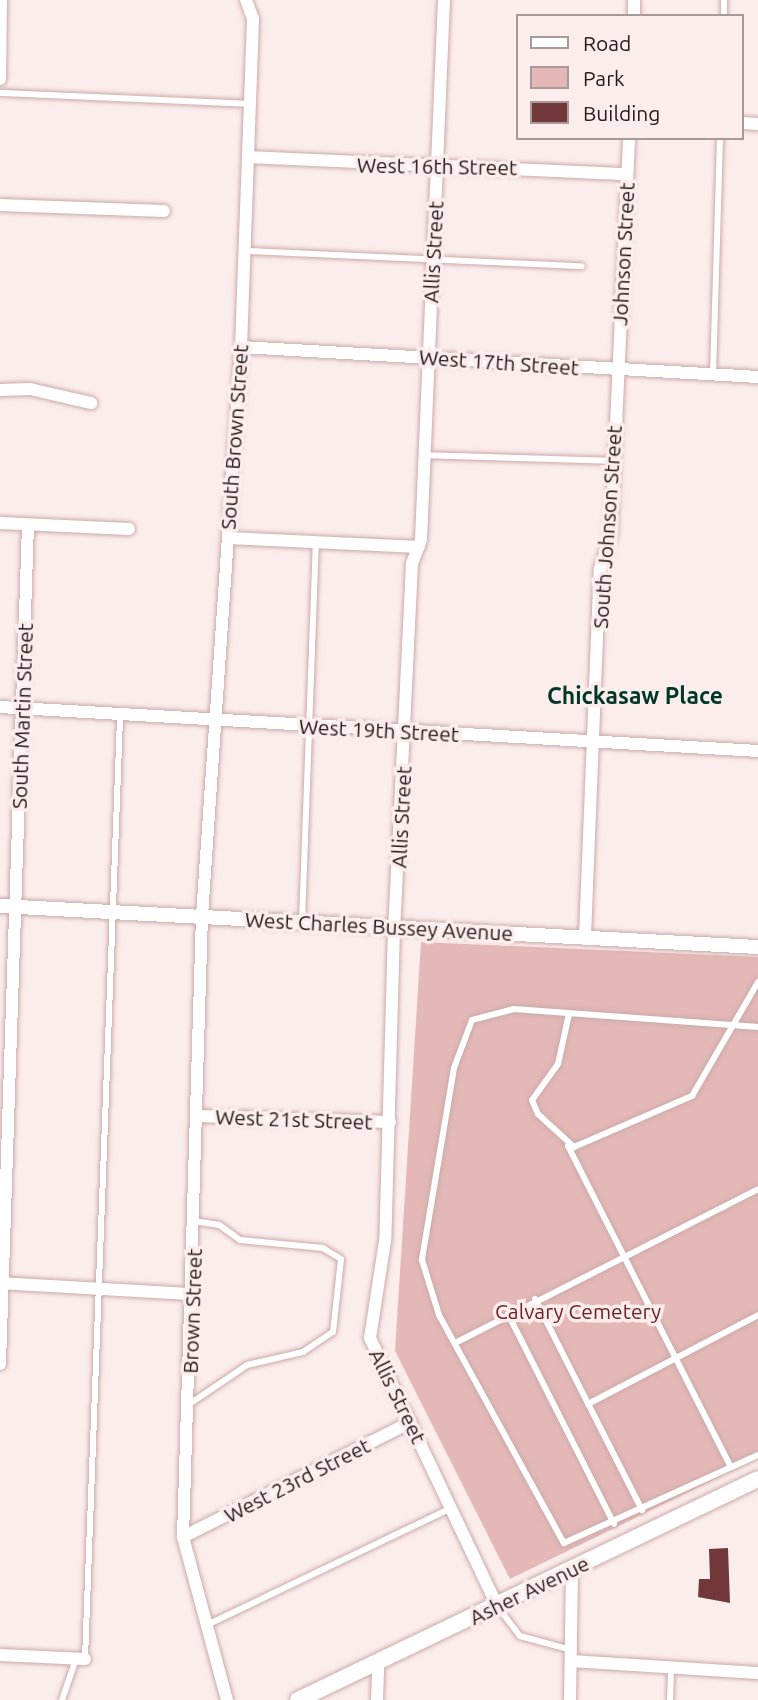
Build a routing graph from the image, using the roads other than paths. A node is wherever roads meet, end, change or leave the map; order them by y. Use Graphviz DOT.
graph roads {
  1 [pos="1,0"];
  2 [pos="246,0"];
  3 [pos="444,0"];
  4 [pos="0,79"];
  5 [pos="0,93"];
  6 [pos="249,104"];
  7 [pos="629,140"];
  8 [pos="720,140"];
  9 [pos="248,157"];
  10 [pos="438,166"];
  11 [pos="627,174"];
  12 [pos="0,205"];
  13 [pos="163,211"];
  14 [pos="244,251"];
  15 [pos="434,261"];
  16 [pos="582,266"];
  17 [pos="241,347"];
  18 [pos="427,357"];
  19 [pos="617,369"];
  20 [pos="713,374"];
  21 [pos="758,377"];
  22 [pos="0,390"];
  23 [pos="91,403"];
  24 [pos="422,455"];
  25 [pos="614,461"];
  26 [pos="0,523"];
  27 [pos="28,526"];
  28 [pos="129,529"];
  29 [pos="228,538"];
  30 [pos="316,542"];
  31 [pos="419,547"];
  32 [pos="0,707"];
  33 [pos="21,709"];
  34 [pos="120,717"];
  35 [pos="214,722"];
  36 [pos="310,727"];
  37 [pos="406,733"];
  38 [pos="594,738"];
  39 [pos="758,751"];
  40 [pos="0,906"];
  41 [pos="16,907"];
  42 [pos="111,912"];
  43 [pos="202,916"];
  44 [pos="302,922"];
  45 [pos="394,928"];
  46 [pos="585,936"];
  47 [pos="758,947"];
  48 [pos="758,982"];
  49 [pos="569,1014"];
  50 [pos="739,1024"];
  51 [pos="758,1027"];
  52 [pos="198,1116"];
  53 [pos="390,1122"];
  54 [pos="568,1146"];
  55 [pos="758,1189"];
  56 [pos="195,1221"];
  57 [pos="622,1257"];
  58 [pos="1,1283"];
  59 [pos="99,1289"];
  60 [pos="192,1294"];
  61 [pos="536,1299"];
  62 [pos="508,1314"];
  63 [pos="758,1315"];
  64 [pos="459,1341"];
  65 [pos="676,1359"];
  66 [pos="0,1364"];
  67 [pos="588,1404"];
  68 [pos="188,1405"];
  69 [pos="411,1422"];
  70 [pos="758,1455"];
  71 [pos="731,1467"];
  72 [pos="758,1479"];
  73 [pos="453,1507"];
  74 [pos="642,1510"];
  75 [pos="614,1524"];
  76 [pos="183,1537"];
  77 [pos="572,1569"];
  78 [pos="497,1605"];
  79 [pos="203,1627"];
  80 [pos="0,1655"];
  81 [pos="571,1655"];
  82 [pos="81,1659"];
  83 [pos="378,1662"];
  84 [pos="671,1669"];
  85 [pos="758,1673"];
  86 [pos="62,1700"];
  87 [pos="227,1700"];
  88 [pos="298,1700"];
  89 [pos="377,1700"];
  90 [pos="570,1700"];
  91 [pos="670,1700"];
  1 -- 4 [label="street"];
  2 -- 6 [label="street, South Brown Street"];
  3 -- 10 [label="street, Allis Street"];
  5 -- 6 [label="lane"];
  6 -- 9 [label="street, South Brown Street"];
  7 -- 11 [label="street, Johnson Street"];
  8 -- 20 [label="lane"];
  9 -- 10 [label="street, West 16th Street"];
  9 -- 14 [label="street, South Brown Street"];
  10 -- 11 [label="street, West 16th Street"];
  10 -- 15 [label="street, Allis Street"];
  11 -- 19 [label="street, Johnson Street"];
  12 -- 13 [label="street"];
  14 -- 15 [label="lane"];
  14 -- 17 [label="street, South Brown Street"];
  15 -- 16 [label="lane"];
  15 -- 18 [label="street, Allis Street"];
  17 -- 18 [label="street, West 17th Street"];
  17 -- 29 [label="street, South Brown Street"];
  18 -- 19 [label="street, West 17th Street"];
  18 -- 24 [label="street, Allis Street"];
  19 -- 20 [label="street, West 17th Street"];
  19 -- 25 [label="street, South Johnson Street"];
  20 -- 21 [label="street, West 17th Street"];
  22 -- 23 [label="street"];
  24 -- 25 [label="lane"];
  24 -- 31 [label="street, Allis Street"];
  25 -- 38 [label="street, South Johnson Street"];
  26 -- 27 [label="street"];
  27 -- 28 [label="street"];
  27 -- 33 [label="street, South Martin Street"];
  29 -- 30 [label="street"];
  29 -- 35 [label="street, South Brown Street"];
  30 -- 31 [label="street"];
  30 -- 36 [label="lane"];
  31 -- 37 [label="street, Allis Street"];
  32 -- 33 [label="street, West 19th Street"];
  33 -- 34 [label="street, West 19th Street"];
  33 -- 41 [label="street, South Martin Street"];
  34 -- 35 [label="street, West 19th Street"];
  34 -- 42 [label="lane"];
  35 -- 36 [label="street, West 19th Street"];
  35 -- 43 [label="street, South Brown Street"];
  36 -- 37 [label="street, West 19th Street"];
  36 -- 44 [label="lane"];
  37 -- 38 [label="street, West 19th Street"];
  37 -- 45 [label="street, Allis Street"];
  38 -- 39 [label="street, West 19th Street"];
  38 -- 46 [label="street, South Johnson Street"];
  40 -- 41 [label="street, West Charles Bussey Avenue"];
  41 -- 42 [label="street, West Charles Bussey Avenue"];
  41 -- 58 [label="street, South Martin Street"];
  42 -- 43 [label="street, West Charles Bussey Avenue"];
  42 -- 59 [label="lane"];
  43 -- 44 [label="street, West Charles Bussey Avenue"];
  43 -- 52 [label="street, Brown Street"];
  44 -- 45 [label="street, West Charles Bussey Avenue"];
  45 -- 46 [label="street, West Charles Bussey Avenue"];
  45 -- 53 [label="street, Allis Street"];
  46 -- 47 [label="street, West Charles Bussey Avenue"];
  48 -- 50 [label="lane"];
  49 -- 50 [label="lane"];
  49 -- 54 [label="lane"];
  49 -- 64 [label="lane"];
  50 -- 51 [label="lane"];
  50 -- 54 [label="lane"];
  52 -- 53 [label="street, West 21st Street"];
  52 -- 56 [label="street, Brown Street"];
  53 -- 69 [label="street, Allis Street"];
  54 -- 57 [label="lane"];
  55 -- 57 [label="lane"];
  56 -- 60 [label="street, Brown Street"];
  56 -- 68 [label="lane"];
  57 -- 61 [label="lane"];
  57 -- 65 [label="lane"];
  58 -- 59 [label="street"];
  58 -- 66 [label="street, South Martin Street"];
  59 -- 60 [label="street"];
  59 -- 82 [label="lane"];
  60 -- 68 [label="street, Brown Street"];
  61 -- 62 [label="lane"];
  61 -- 67 [label="lane"];
  62 -- 64 [label="lane"];
  62 -- 75 [label="lane"];
  63 -- 65 [label="lane"];
  64 -- 75 [label="lane"];
  65 -- 67 [label="lane"];
  65 -- 71 [label="lane"];
  67 -- 74 [label="lane"];
  68 -- 76 [label="street, Brown Street"];
  69 -- 73 [label="street, Allis Street"];
  69 -- 76 [label="street, West 23rd Street"];
  70 -- 71 [label="lane"];
  71 -- 74 [label="lane"];
  72 -- 77 [label="main road, Asher Avenue"];
  73 -- 78 [label="street, Allis Street"];
  73 -- 79 [label="lane"];
  74 -- 75 [label="lane"];
  76 -- 79 [label="street, Brown Street"];
  77 -- 78 [label="main road, Asher Avenue"];
  77 -- 81 [label="street"];
  78 -- 81 [label="lane"];
  78 -- 83 [label="main road, Asher Avenue"];
  79 -- 87 [label="street, Brown Street"];
  80 -- 82 [label="street"];
  81 -- 84 [label="street"];
  81 -- 90 [label="street"];
  82 -- 86 [label="lane"];
  83 -- 88 [label="main road, Asher Avenue"];
  83 -- 89 [label="street"];
  84 -- 85 [label="street"];
  84 -- 91 [label="lane"];
}
